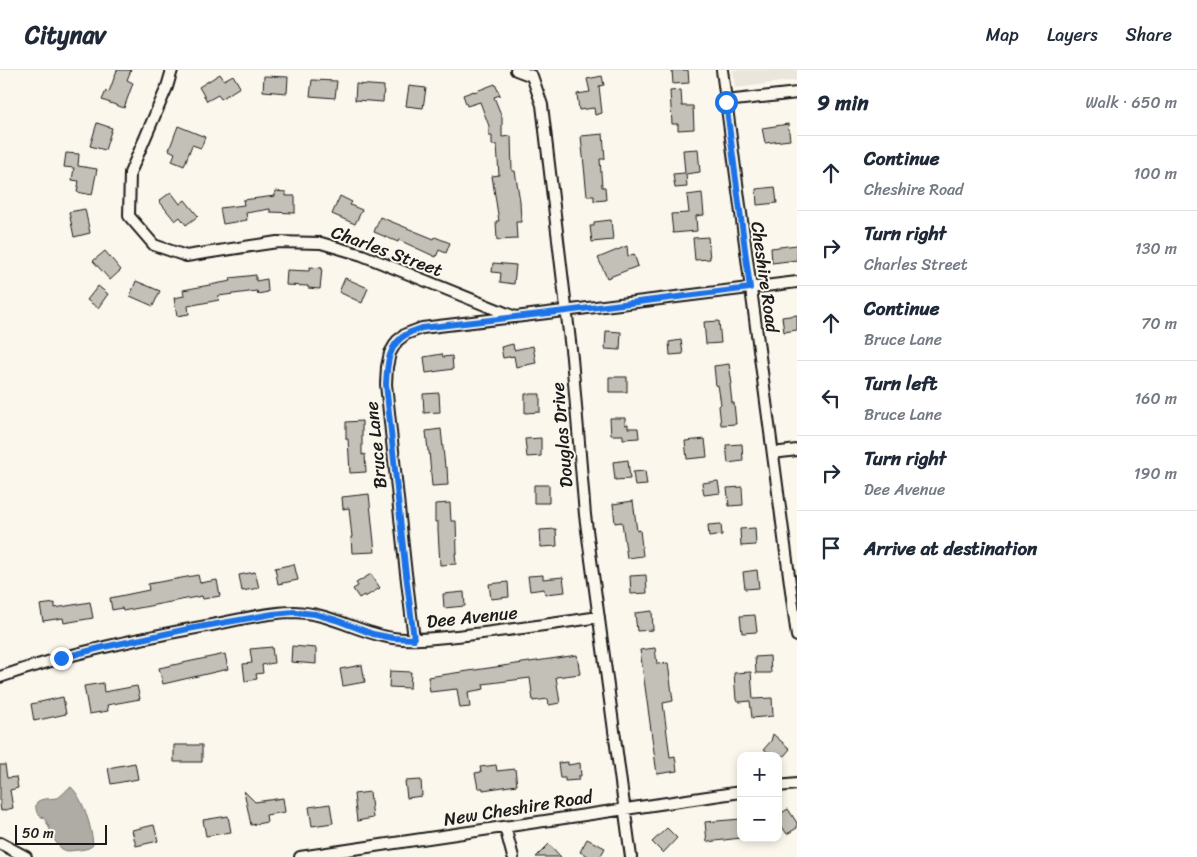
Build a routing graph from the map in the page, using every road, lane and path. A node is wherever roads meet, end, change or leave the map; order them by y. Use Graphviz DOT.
graph roads {
  1 [pos="172,70"];
  2 [pos="516,70"];
  3 [pos="722,70"];
  4 [pos="797,93"];
  5 [pos="726,102"];
  6 [pos="797,282"];
  7 [pos="750,288"];
  8 [pos="566,311"];
  9 [pos="515,317"];
  10 [pos="797,450"];
  11 [pos="773,453"];
  12 [pos="599,617"];
  13 [pos="797,636"];
  14 [pos="414,639"];
  15 [pos="0,677"];
  16 [pos="797,784"];
  17 [pos="782,786"];
  18 [pos="737,793"];
  19 [pos="624,808"];
  20 [pos="505,827"];
  21 [pos="0,843"];
  22 [pos="26,857"];
  23 [pos="300,857"];
  24 [pos="513,857"];
  25 [pos="631,857"];
  1 -- 9 [label="street, Charles Street"];
  2 -- 8 [label="street, Douglas Drive"];
  3 -- 5 [label="street, Cheshire Road"];
  4 -- 5 [label="street"];
  5 -- 7 [label="street, Cheshire Road"];
  6 -- 7 [label="street, Charles Street"];
  7 -- 8 [label="street, Charles Street"];
  7 -- 11 [label="street, Cheshire Road"];
  8 -- 9 [label="street, Charles Street"];
  8 -- 12 [label="street, Douglas Drive"];
  9 -- 14 [label="street, Bruce Lane"];
  10 -- 11 [label="street"];
  11 -- 13 [label="street, Cheshire Road"];
  12 -- 14 [label="street, Dee Avenue"];
  12 -- 19 [label="street, Douglas Drive"];
  14 -- 15 [label="street, Dee Avenue"];
  16 -- 17 [label="street"];
  18 -- 19 [label="street, New Cheshire Road"];
  19 -- 20 [label="street, New Cheshire Road"];
  19 -- 25 [label="street, Douglas Drive"];
  20 -- 23 [label="street, New Cheshire Road"];
  20 -- 24 [label="street"];
  21 -- 22 [label="street"];
}
